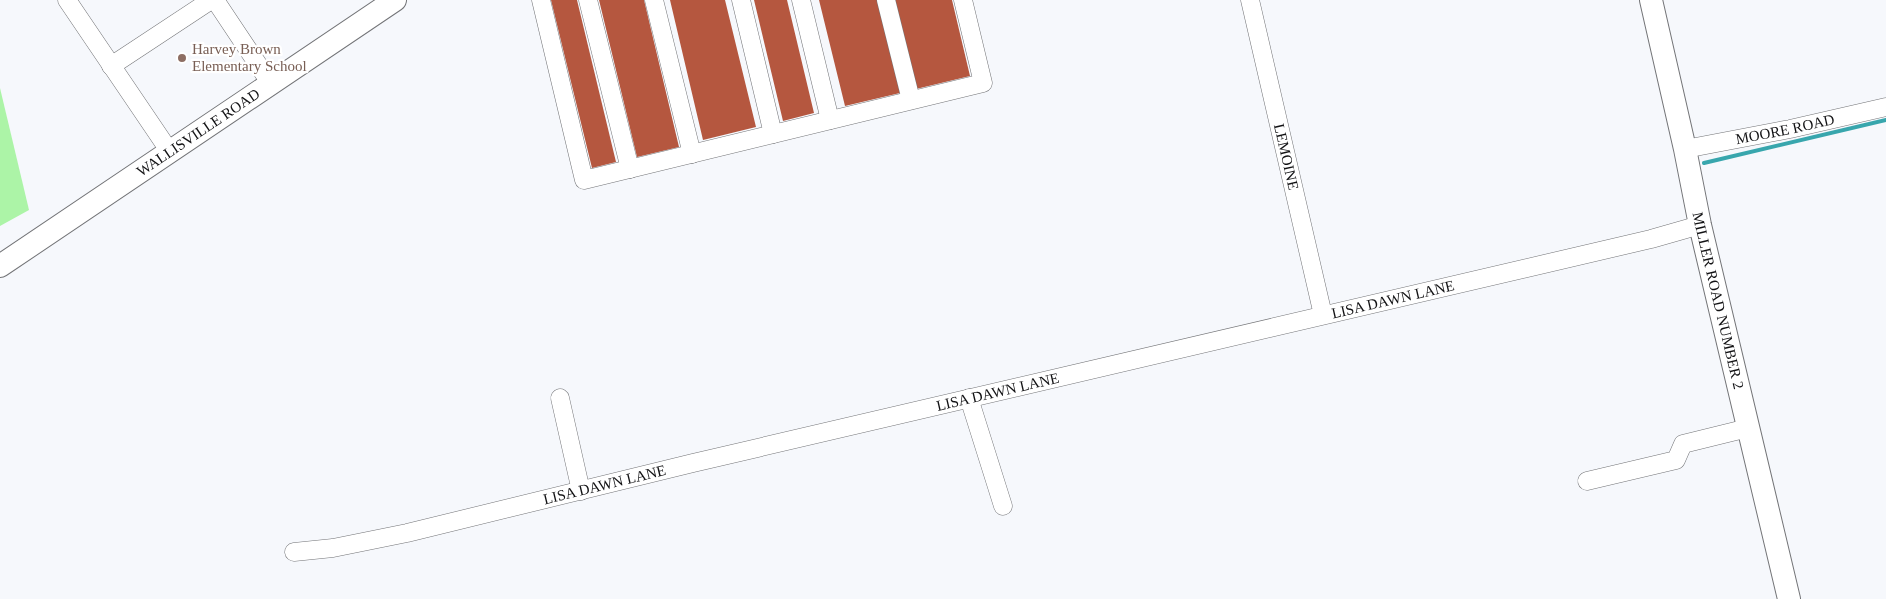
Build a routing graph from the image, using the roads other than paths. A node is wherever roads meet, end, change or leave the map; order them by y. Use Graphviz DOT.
graph roads {
  1 [pos="67,0"];
  2 [pos="213,0"];
  3 [pos="395,0"];
  4 [pos="541,0"];
  5 [pos="588,0"];
  6 [pos="654,0"];
  7 [pos="741,0"];
  8 [pos="801,0"];
  9 [pos="886,0"];
  10 [pos="963,0"];
  11 [pos="1250,0"];
  12 [pos="1651,0"];
  13 [pos="111,66"];
  14 [pos="271,84"];
  15 [pos="911,100"];
  16 [pos="1886,107"];
  17 [pos="830,120"];
  18 [pos="773,134"];
  19 [pos="1685,149"];
  20 [pos="170,152"];
  21 [pos="692,154"];
  22 [pos="630,169"];
  23 [pos="1700,224"];
  24 [pos="0,266"];
  25 [pos="1323,315"];
  26 [pos="560,398"];
  27 [pos="969,398"];
  28 [pos="1748,428"];
  29 [pos="1587,481"];
  30 [pos="580,491"];
  31 [pos="1003,506"];
  32 [pos="294,552"];
  33 [pos="1789,599"];
  1 -- 13 [label="street"];
  2 -- 13 [label="street"];
  2 -- 14 [label="street"];
  3 -- 14 [label="main road, WALLISVILLE ROAD"];
  4 -- 22 [label="street"];
  5 -- 22 [label="street"];
  6 -- 21 [label="street"];
  7 -- 18 [label="street"];
  8 -- 17 [label="street"];
  9 -- 15 [label="street"];
  10 -- 15 [label="street"];
  11 -- 25 [label="street, LEMOINE"];
  12 -- 19 [label="main road, MILLER ROAD NUMBER 2"];
  13 -- 20 [label="street"];
  14 -- 20 [label="main road, WALLISVILLE ROAD"];
  15 -- 17 [label="street"];
  16 -- 19 [label="street, MOORE ROAD"];
  17 -- 18 [label="street"];
  18 -- 21 [label="street"];
  19 -- 23 [label="main road, MILLER ROAD NUMBER 2"];
  20 -- 24 [label="main road, WALLISVILLE ROAD"];
  21 -- 22 [label="street"];
  23 -- 25 [label="street, LISA DAWN LANE"];
  23 -- 28 [label="main road, MILLER ROAD NUMBER 2"];
  25 -- 27 [label="street, LISA DAWN LANE"];
  26 -- 30 [label="street"];
  27 -- 30 [label="street, LISA DAWN LANE"];
  27 -- 31 [label="street"];
  28 -- 29 [label="street"];
  28 -- 33 [label="main road, MILLER ROAD NUMBER 2"];
  30 -- 32 [label="street, LISA DAWN LANE"];
}
